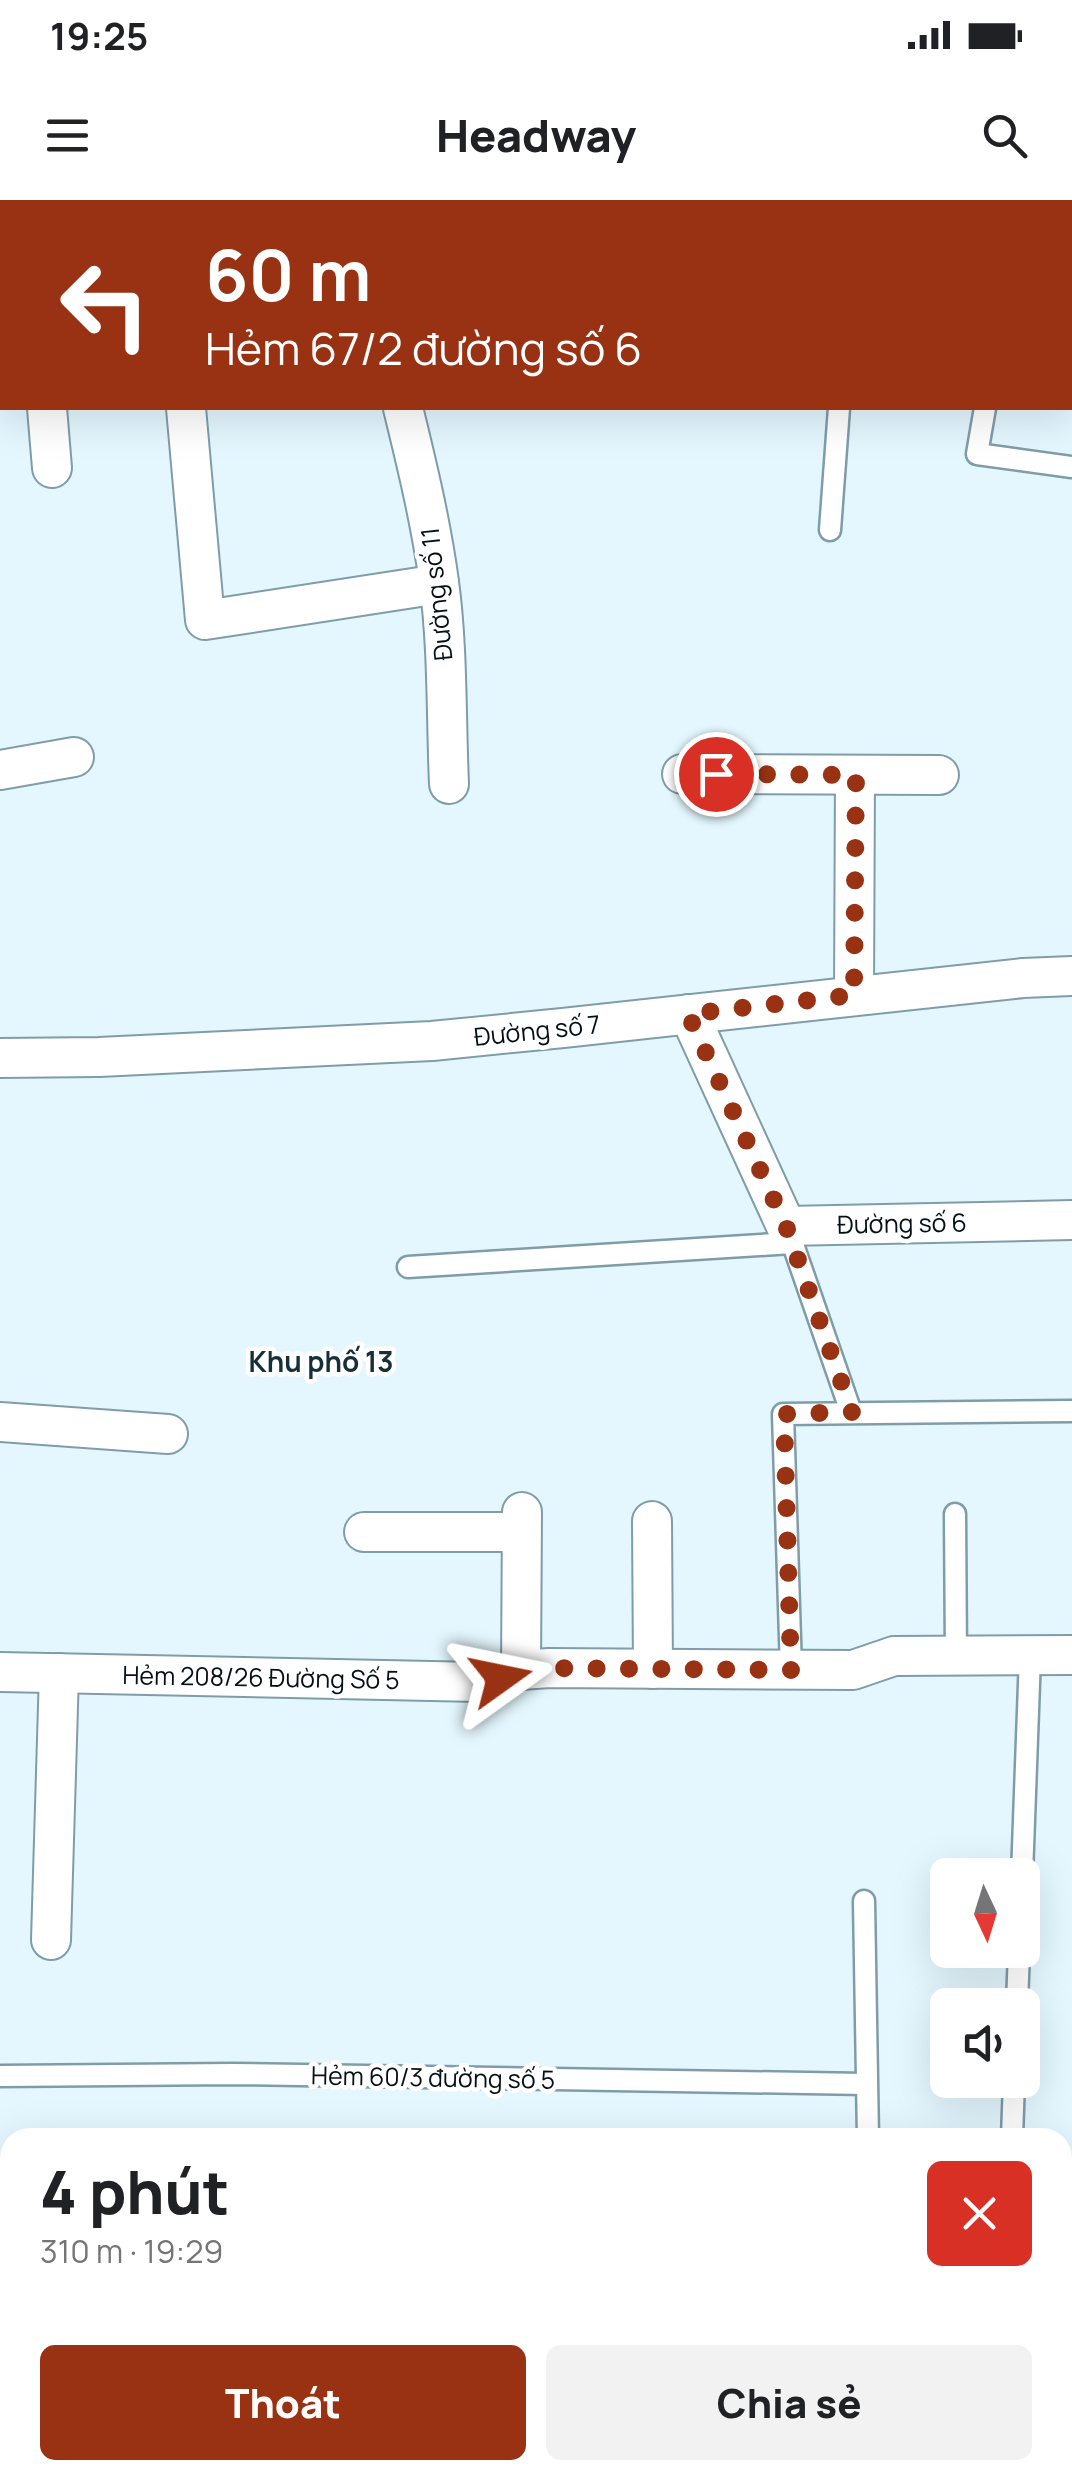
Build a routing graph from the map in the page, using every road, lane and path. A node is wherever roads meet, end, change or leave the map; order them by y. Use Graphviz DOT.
graph roads {
  1 [pos="47,410"];
  2 [pos="186,410"];
  3 [pos="403,410"];
  4 [pos="839,410"];
  5 [pos="985,410"];
  6 [pos="1072,466"];
  7 [pos="52,468"];
  8 [pos="830,530"];
  9 [pos="439,584"];
  10 [pos="74,758"];
  11 [pos="0,770"];
  12 [pos="682,774"];
  13 [pos="856,775"];
  14 [pos="939,776"];
  15 [pos="449,784"];
  16 [pos="1072,976"];
  17 [pos="854,995"];
  18 [pos="688,1014"];
  19 [pos="0,1058"];
  20 [pos="1072,1220"];
  21 [pos="789,1235"];
  22 [pos="408,1267"];
  23 [pos="1072,1411"];
  24 [pos="852,1412"];
  25 [pos="0,1422"];
  26 [pos="168,1434"];
  27 [pos="955,1514"];
  28 [pos="652,1521"];
  29 [pos="364,1532"];
  30 [pos="956,1656"];
  31 [pos="1030,1656"];
  32 [pos="1072,1656"];
  33 [pos="521,1670"];
  34 [pos="653,1670"];
  35 [pos="791,1670"];
  36 [pos="0,1672"];
  37 [pos="59,1673"];
  38 [pos="1023,1858"];
  39 [pos="864,1901"];
  40 [pos="51,1940"];
  41 [pos="0,2076"];
  42 [pos="866,2084"];
  43 [pos="1013,2098"];
  44 [pos="868,2128"];
  45 [pos="1012,2128"];
  1 -- 7 [label="street"];
  2 -- 9 [label="street"];
  3 -- 9 [label="street, Đường số 11"];
  4 -- 8 [label="lane"];
  5 -- 6 [label="lane"];
  9 -- 15 [label="street, Đường số 11"];
  10 -- 11 [label="street"];
  12 -- 13 [label="street"];
  13 -- 14 [label="street"];
  13 -- 17 [label="street"];
  16 -- 17 [label="street, Đường số 7"];
  17 -- 18 [label="street, Đường số 7"];
  18 -- 19 [label="street, Đường số 7"];
  18 -- 21 [label="street"];
  20 -- 21 [label="street, Đường số 6"];
  21 -- 22 [label="lane, Đường số 6"];
  21 -- 24 [label="lane"];
  23 -- 24 [label="lane"];
  24 -- 35 [label="lane"];
  25 -- 26 [label="street"];
  27 -- 30 [label="lane"];
  28 -- 34 [label="street"];
  29 -- 33 [label="street"];
  30 -- 31 [label="street, Hẻm 208/26 Đường Số 5"];
  30 -- 35 [label="street, Hẻm 208/26 Đường Số 5"];
  31 -- 32 [label="street, Hẻm 208/26 Đường Số 5"];
  31 -- 38 [label="lane"];
  33 -- 34 [label="street, Hẻm 208/26 Đường Số 5"];
  33 -- 37 [label="street, Hẻm 208/26 Đường Số 5"];
  34 -- 35 [label="street, Hẻm 208/26 Đường Số 5"];
  36 -- 37 [label="street, Hẻm 208/26 Đường Số 5"];
  37 -- 40 [label="street"];
  39 -- 42 [label="lane"];
  41 -- 42 [label="lane, Hẻm 60/3 đường số 5"];
  42 -- 44 [label="lane"];
  43 -- 45 [label="lane"];
}
